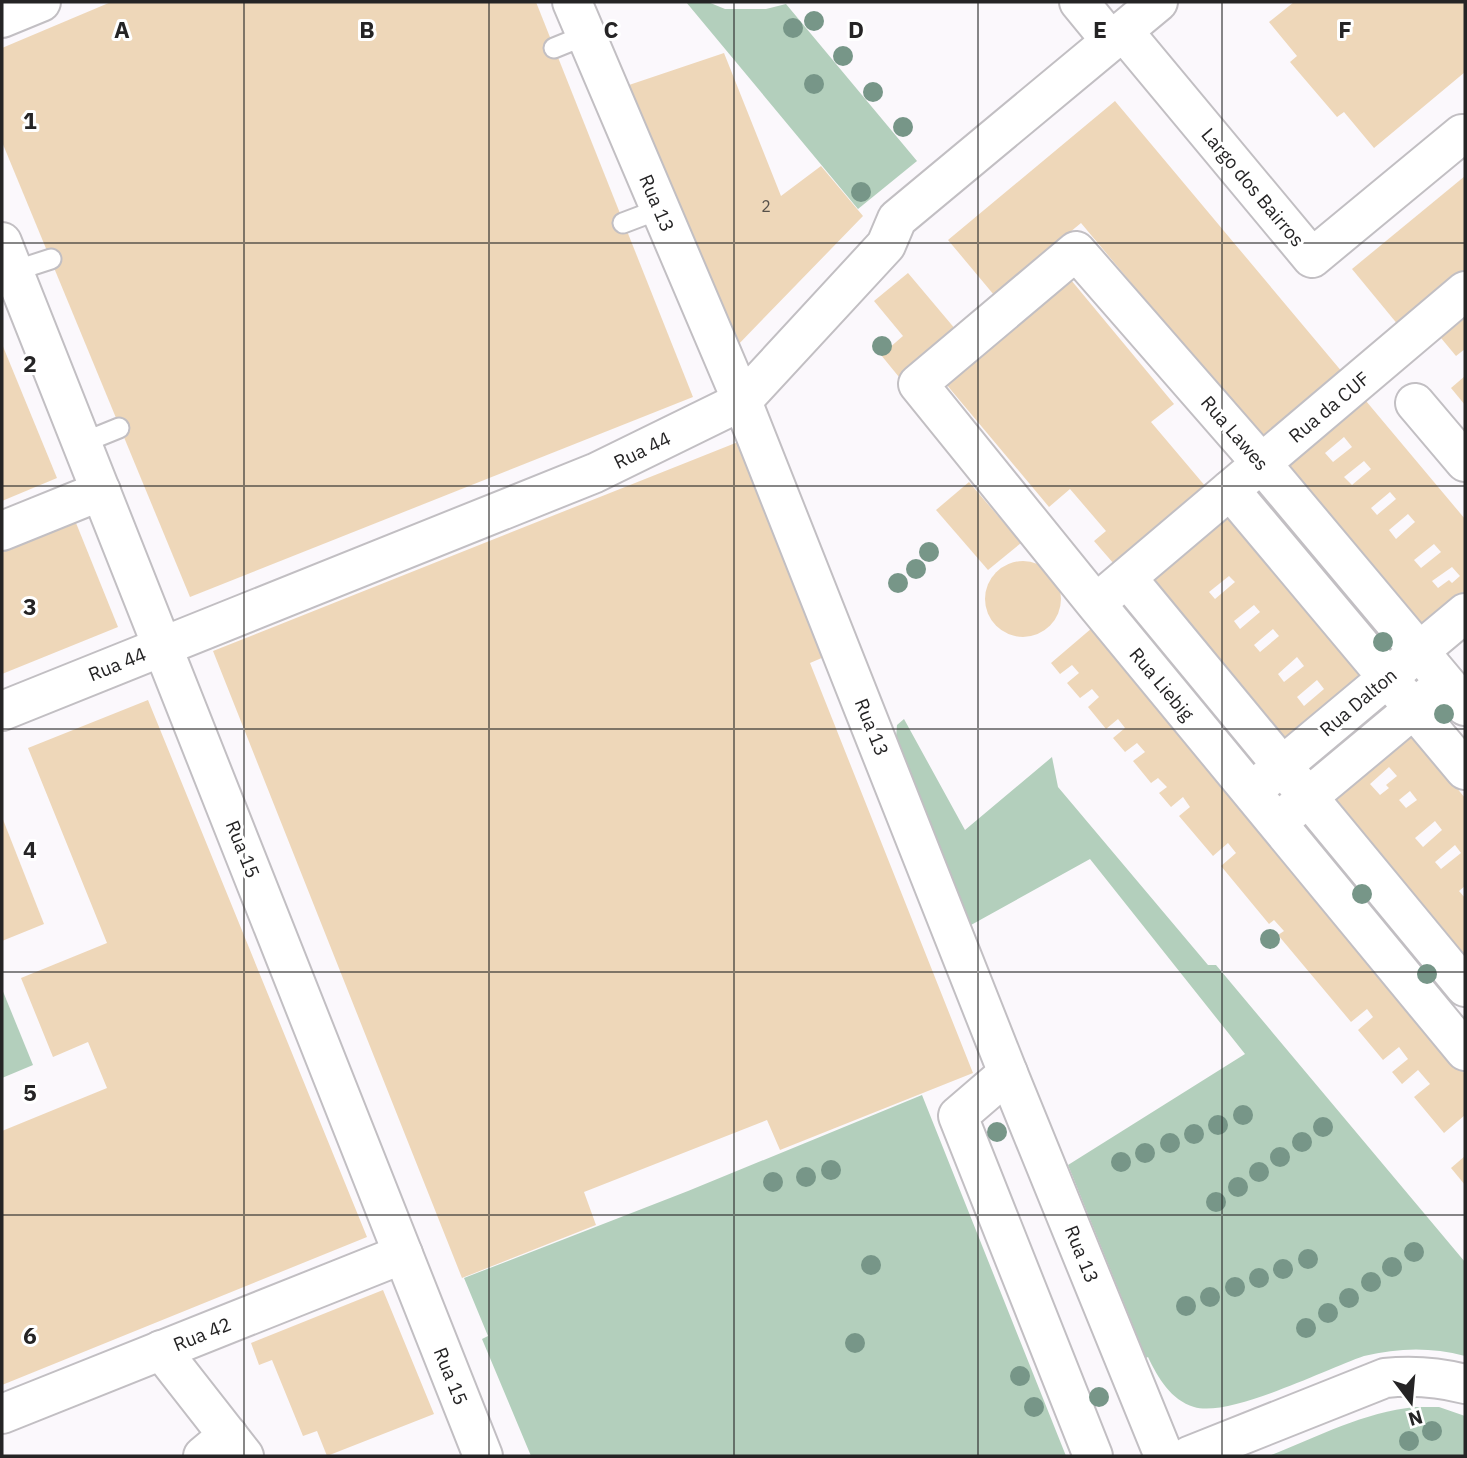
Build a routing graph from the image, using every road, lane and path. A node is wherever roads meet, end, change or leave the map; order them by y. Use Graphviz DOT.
graph roads {
  1 [pos="41,2"];
  2 [pos="1079,2"];
  3 [pos="1157,2"];
  4 [pos="2,18"];
  5 [pos="570,28"];
  6 [pos="1117,36"];
  7 [pos="1462,134"];
  8 [pos="660,209"];
  9 [pos="623,223"];
  10 [pos="8,256"];
  11 [pos="51,259"];
  12 [pos="1465,291"];
  13 [pos="987,326"];
  14 [pos="742,401"];
  15 [pos="1415,402"];
  16 [pos="119,428"];
  17 [pos="82,443"];
  18 [pos="1465,462"];
  19 [pos="1262,464"];
  20 [pos="1230,490"];
  21 [pos="101,491"];
  22 [pos="2,531"];
  23 [pos="1127,578"];
  24 [pos="1096,604"];
  25 [pos="1465,613"];
  26 [pos="162,646"];
  27 [pos="1419,651"];
  28 [pos="1388,678"];
  29 [pos="1459,685"];
  30 [pos="1414,709"];
  31 [pos="2,710"];
  32 [pos="1282,766"];
  33 [pos="1465,770"];
  34 [pos="1251,792"];
  35 [pos="1308,797"];
  36 [pos="1277,823"];
  37 [pos="1464,984"];
  38 [pos="1432,1010"];
  39 [pos="1463,1042"];
  40 [pos="1008,1073"];
  41 [pos="403,1254"];
  42 [pos="161,1350"];
  43 [pos="1465,1384"];
  44 [pos="2,1414"];
  45 [pos="225,1449"];
  46 [pos="483,1456"];
  47 [pos="1093,1456"];
  48 [pos="1164,1456"];
  49 [pos="1189,1456"];
  1 -- 4 [label="street"];
  2 -- 6 [label="street"];
  3 -- 6 [label="street, Rua 44"];
  5 -- 8 [label="street, Rua 13"];
  6 -- 7 [label="street, Largo dos Bairros"];
  6 -- 14 [label="street, Rua 44"];
  8 -- 9 [label="lane"];
  8 -- 14 [label="street, Rua 13"];
  10 -- 11 [label="lane"];
  10 -- 17 [label="street, Rua 15"];
  12 -- 19 [label="street, Rua da CUF"];
  13 -- 19 [label="street, Rua Lawes"];
  13 -- 24 [label="street, Rua Liebig"];
  14 -- 26 [label="street, Rua 44"];
  14 -- 40 [label="street, Rua 13"];
  15 -- 18 [label="street"];
  16 -- 17 [label="lane"];
  17 -- 21 [label="street, Rua 15"];
  19 -- 20 [label="street, Rua da CUF"];
  19 -- 27 [label="street, Rua Lawes"];
  20 -- 23 [label="street, Rua da CUF"];
  20 -- 28 [label="street"];
  21 -- 22 [label="street"];
  21 -- 26 [label="street, Rua 15"];
  23 -- 24 [label="street, Rua da CUF"];
  23 -- 32 [label="street, Rua Liebig"];
  24 -- 34 [label="street, Rua Liebig"];
  25 -- 27 [label="street, Rua Dalton"];
  26 -- 31 [label="street, Rua 44"];
  26 -- 41 [label="street, Rua 15"];
  27 -- 28 [label="street, Rua Dalton"];
  27 -- 29 [label="street, Rua Lawes"];
  28 -- 30 [label="street"];
  28 -- 32 [label="street, Rua Dalton"];
  29 -- 30 [label="street"];
  30 -- 33 [label="street"];
  30 -- 35 [label="street"];
  32 -- 34 [label="street, Rua Dalton"];
  32 -- 35 [label="street, Rua Liebig"];
  34 -- 36 [label="street, Rua Liebig"];
  35 -- 36 [label="street"];
  35 -- 37 [label="street, Rua Liebig"];
  36 -- 38 [label="street, Rua Liebig"];
  37 -- 38 [label="street"];
  38 -- 39 [label="street, Rua Liebig"];
  40 -- 47 [label="street"];
  40 -- 48 [label="street, Rua 13"];
  41 -- 42 [label="street, Rua 42"];
  41 -- 46 [label="street, Rua 15"];
  42 -- 44 [label="street, Rua 42"];
  42 -- 45 [label="street"];
  43 -- 49 [label="street"];
}
